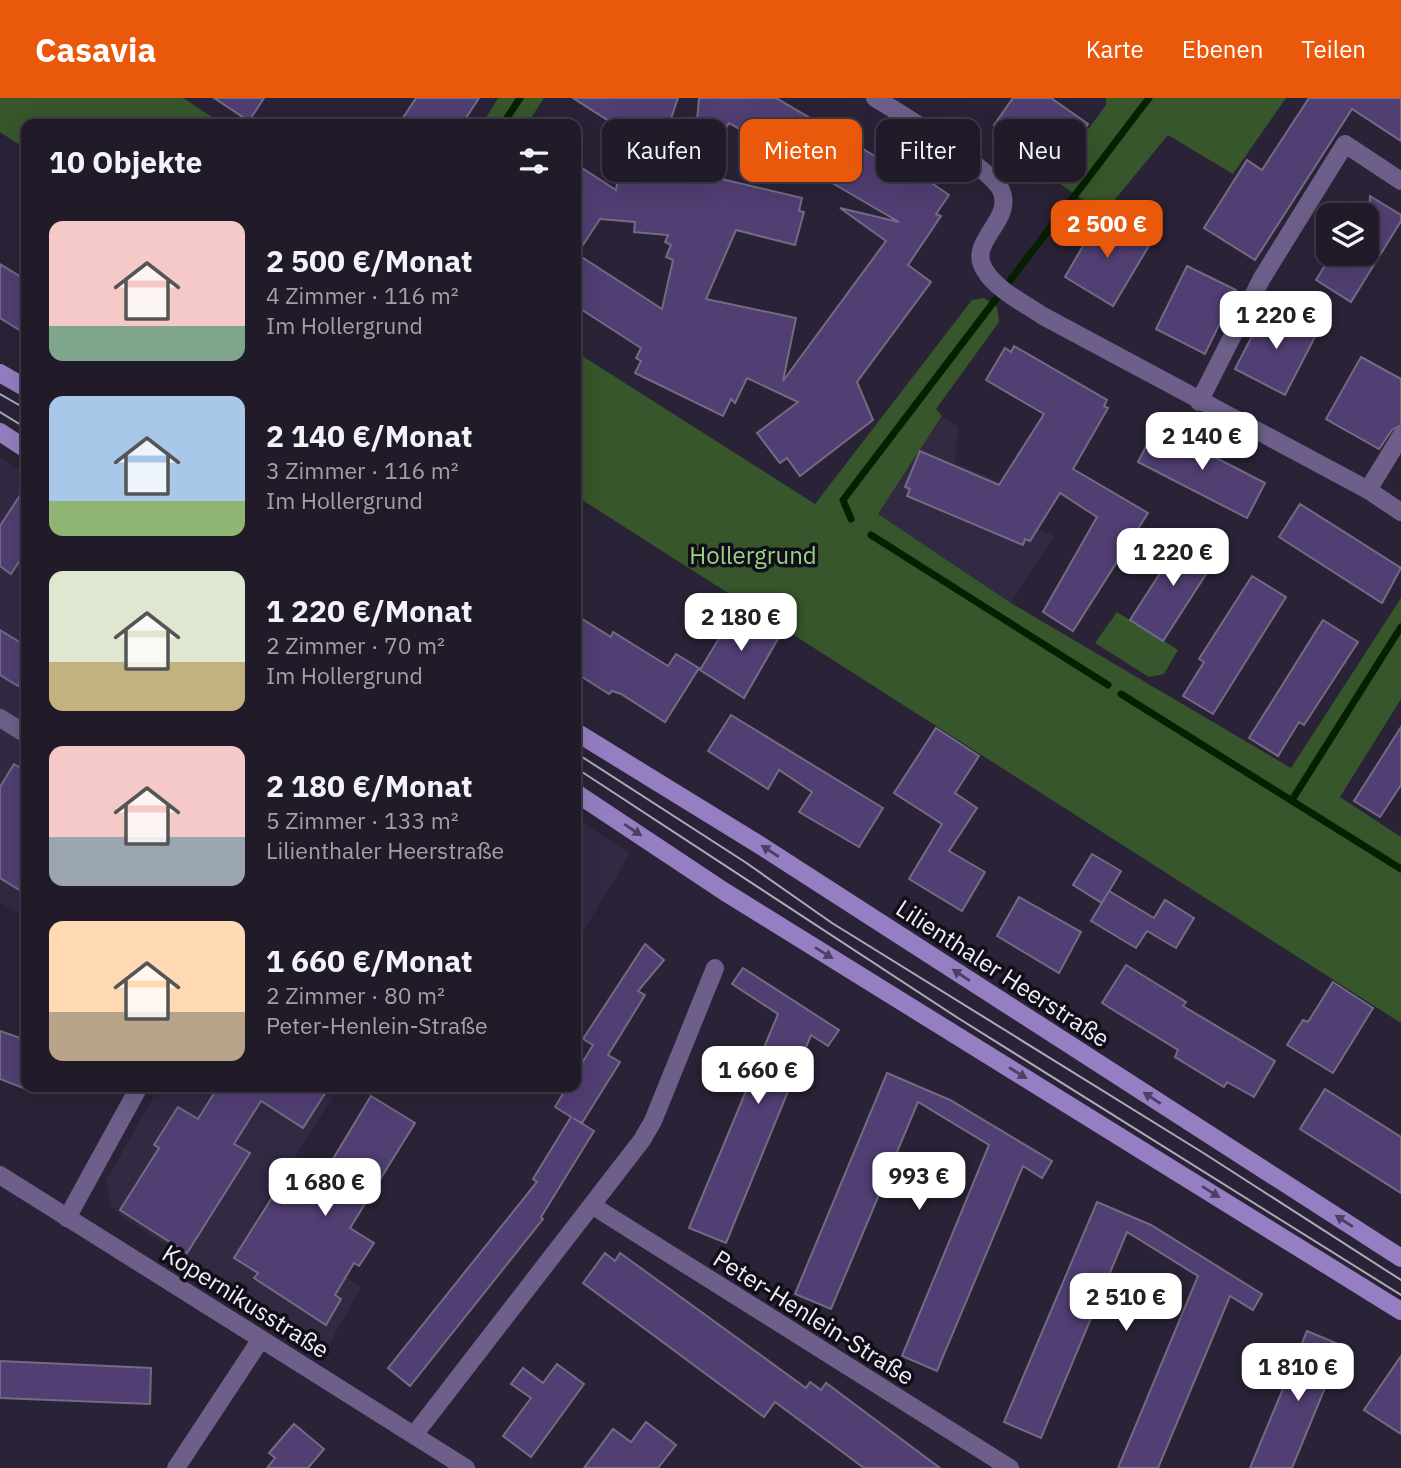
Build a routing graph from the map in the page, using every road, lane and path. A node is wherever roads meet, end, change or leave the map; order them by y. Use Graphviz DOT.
graph roads {
  1 [pos="875,98"];
  2 [pos="1401,181"];
  3 [pos="0,373"];
  4 [pos="21,385"];
  5 [pos="1199,402"];
  6 [pos="0,432"];
  7 [pos="1401,436"];
  8 [pos="21,446"];
  9 [pos="1368,490"];
  10 [pos="1401,512"];
  11 [pos="0,718"];
  12 [pos="21,731"];
  13 [pos="581,735"];
  14 [pos="581,796"];
  15 [pos="715,968"];
  16 [pos="136,1092"];
  17 [pos="0,1175"];
  18 [pos="593,1206"];
  19 [pos="67,1217"];
  20 [pos="1401,1258"];
  21 [pos="1401,1311"];
  22 [pos="261,1339"];
  23 [pos="414,1435"];
  24 [pos="176,1468"];
  25 [pos="466,1468"];
  26 [pos="1010,1468"];
  1 -- 5 [label="street"];
  2 -- 5 [label="street"];
  3 -- 4 [label="main road"];
  5 -- 9 [label="street"];
  6 -- 8 [label="main road"];
  7 -- 9 [label="street"];
  9 -- 10 [label="street"];
  11 -- 12 [label="street"];
  20 -- 13 [label="main road, Lilienthaler Heerstraße, one-way"];
  14 -- 21 [label="main road, one-way"];
  15 -- 18 [label="street"];
  16 -- 19 [label="street"];
  17 -- 19 [label="street, Kopernikusstraße"];
  18 -- 23 [label="street"];
  18 -- 26 [label="street, Peter-Henlein-Straße"];
  19 -- 22 [label="street, Kopernikusstraße"];
  22 -- 23 [label="street, Kopernikusstraße"];
  22 -- 24 [label="street"];
  23 -- 25 [label="street, Kopernikusstraße"];
}
